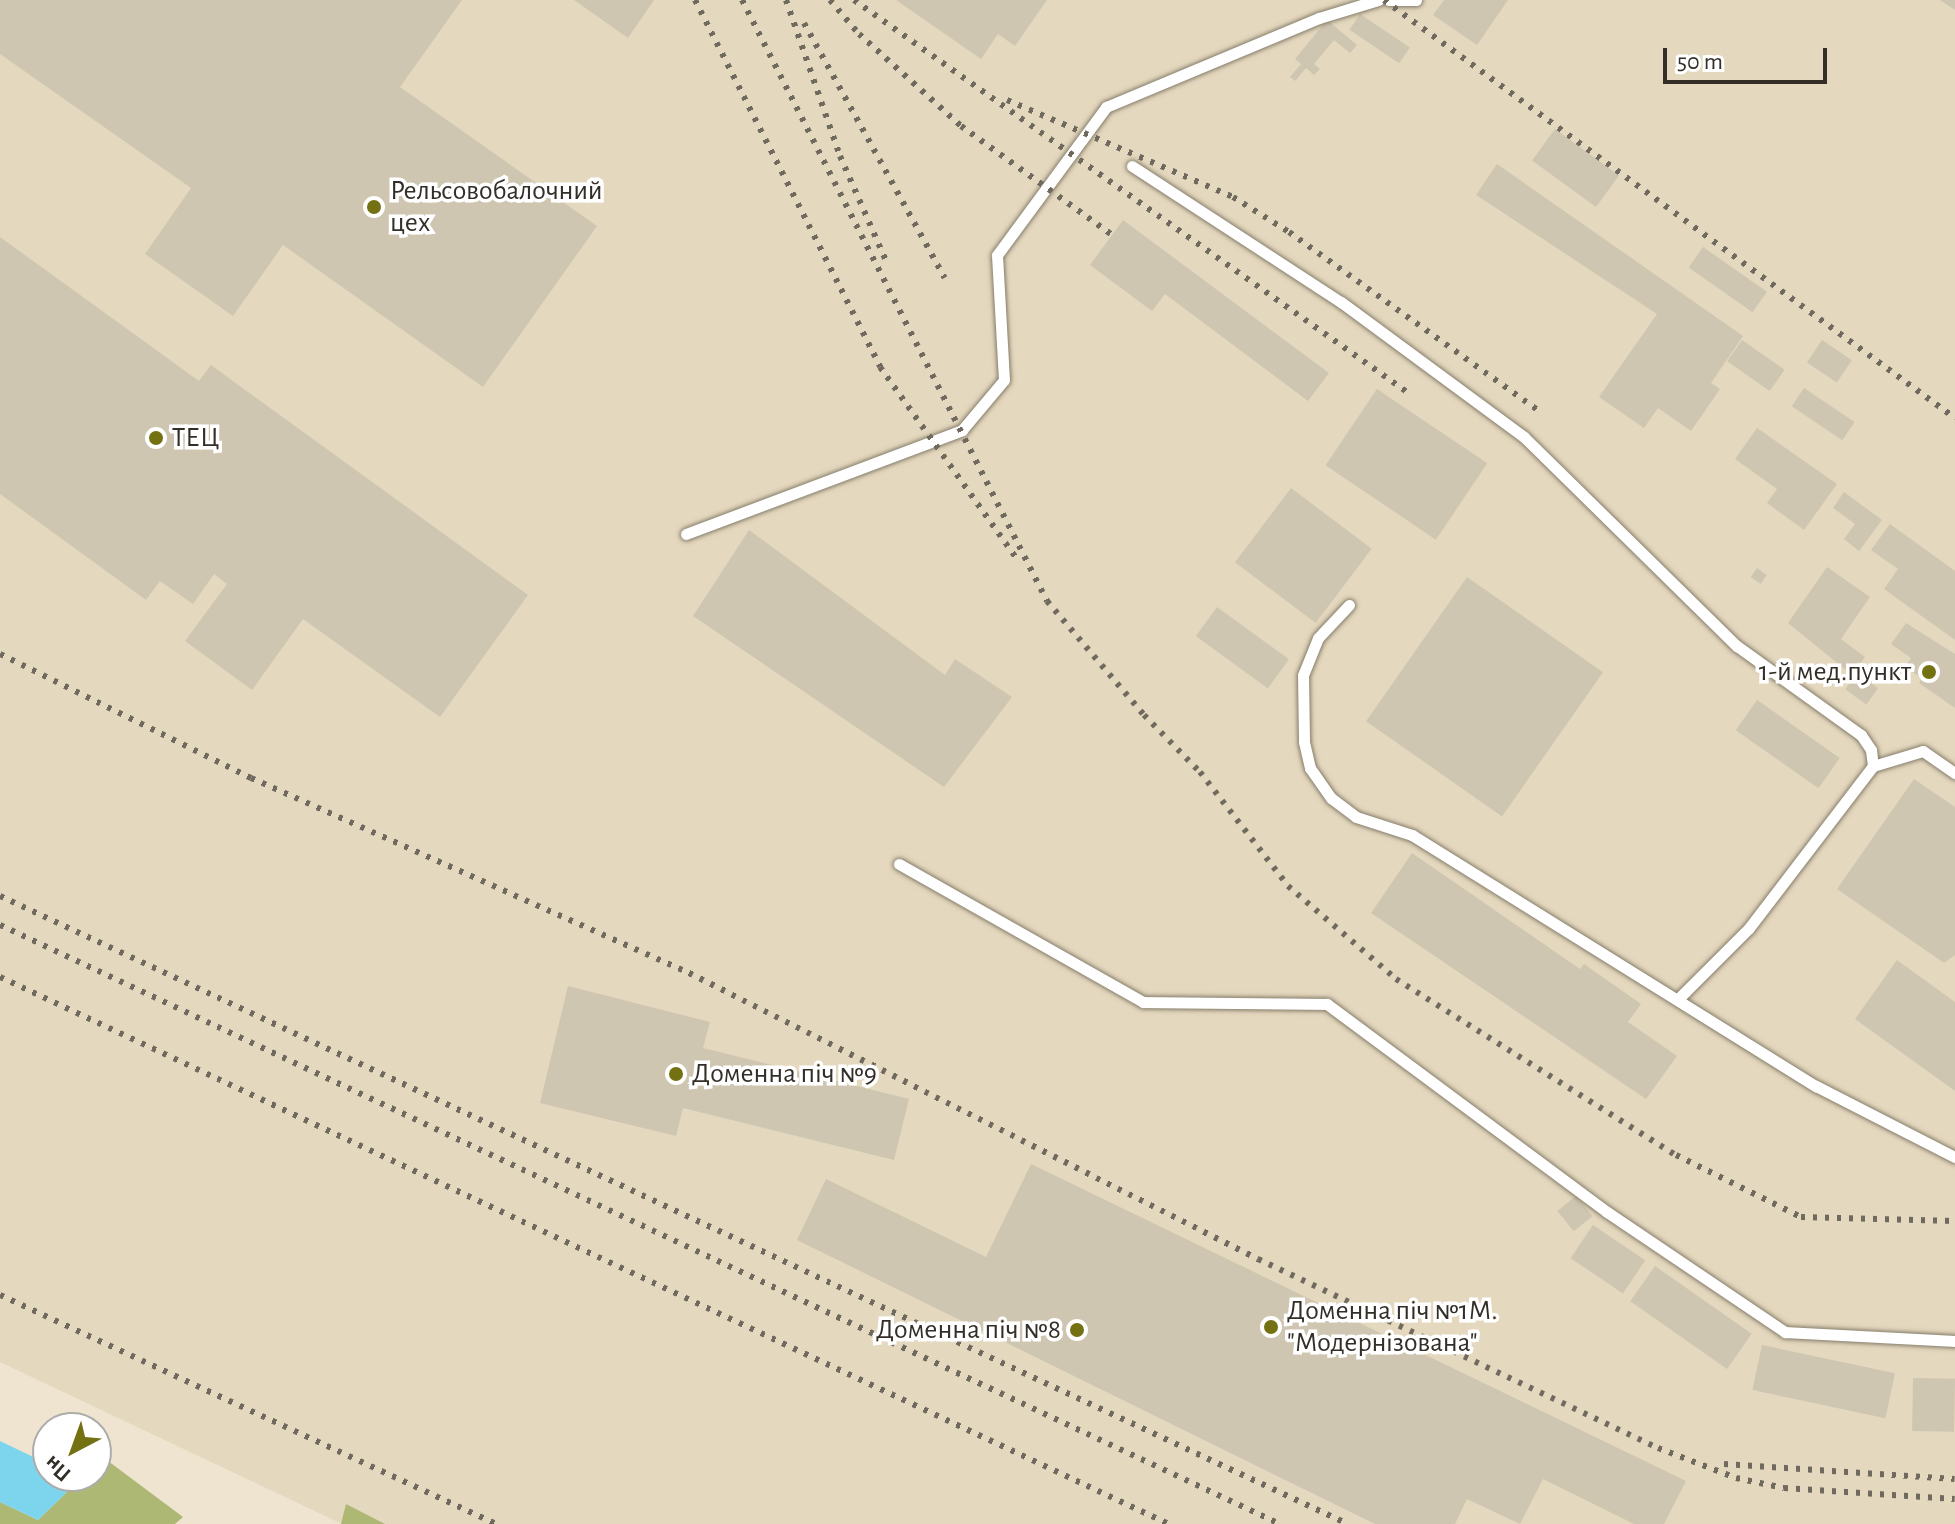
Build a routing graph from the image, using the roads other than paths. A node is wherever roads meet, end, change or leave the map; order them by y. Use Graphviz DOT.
graph roads {
  1 [pos="1378,0"];
  2 [pos="1389,0"];
  3 [pos="1416,0"];
  4 [pos="1132,166"];
  5 [pos="686,534"];
  6 [pos="1349,605"];
  7 [pos="1873,766"];
  8 [pos="1955,773"];
  9 [pos="899,864"];
  10 [pos="1678,999"];
  11 [pos="1955,1157"];
  12 [pos="1955,1341"];
  1 -- 5 [label="lane"];
  2 -- 3 [label="lane"];
  4 -- 7 [label="lane"];
  6 -- 10 [label="lane"];
  7 -- 8 [label="lane"];
  7 -- 10 [label="lane"];
  9 -- 12 [label="lane"];
  10 -- 11 [label="lane"];
}
